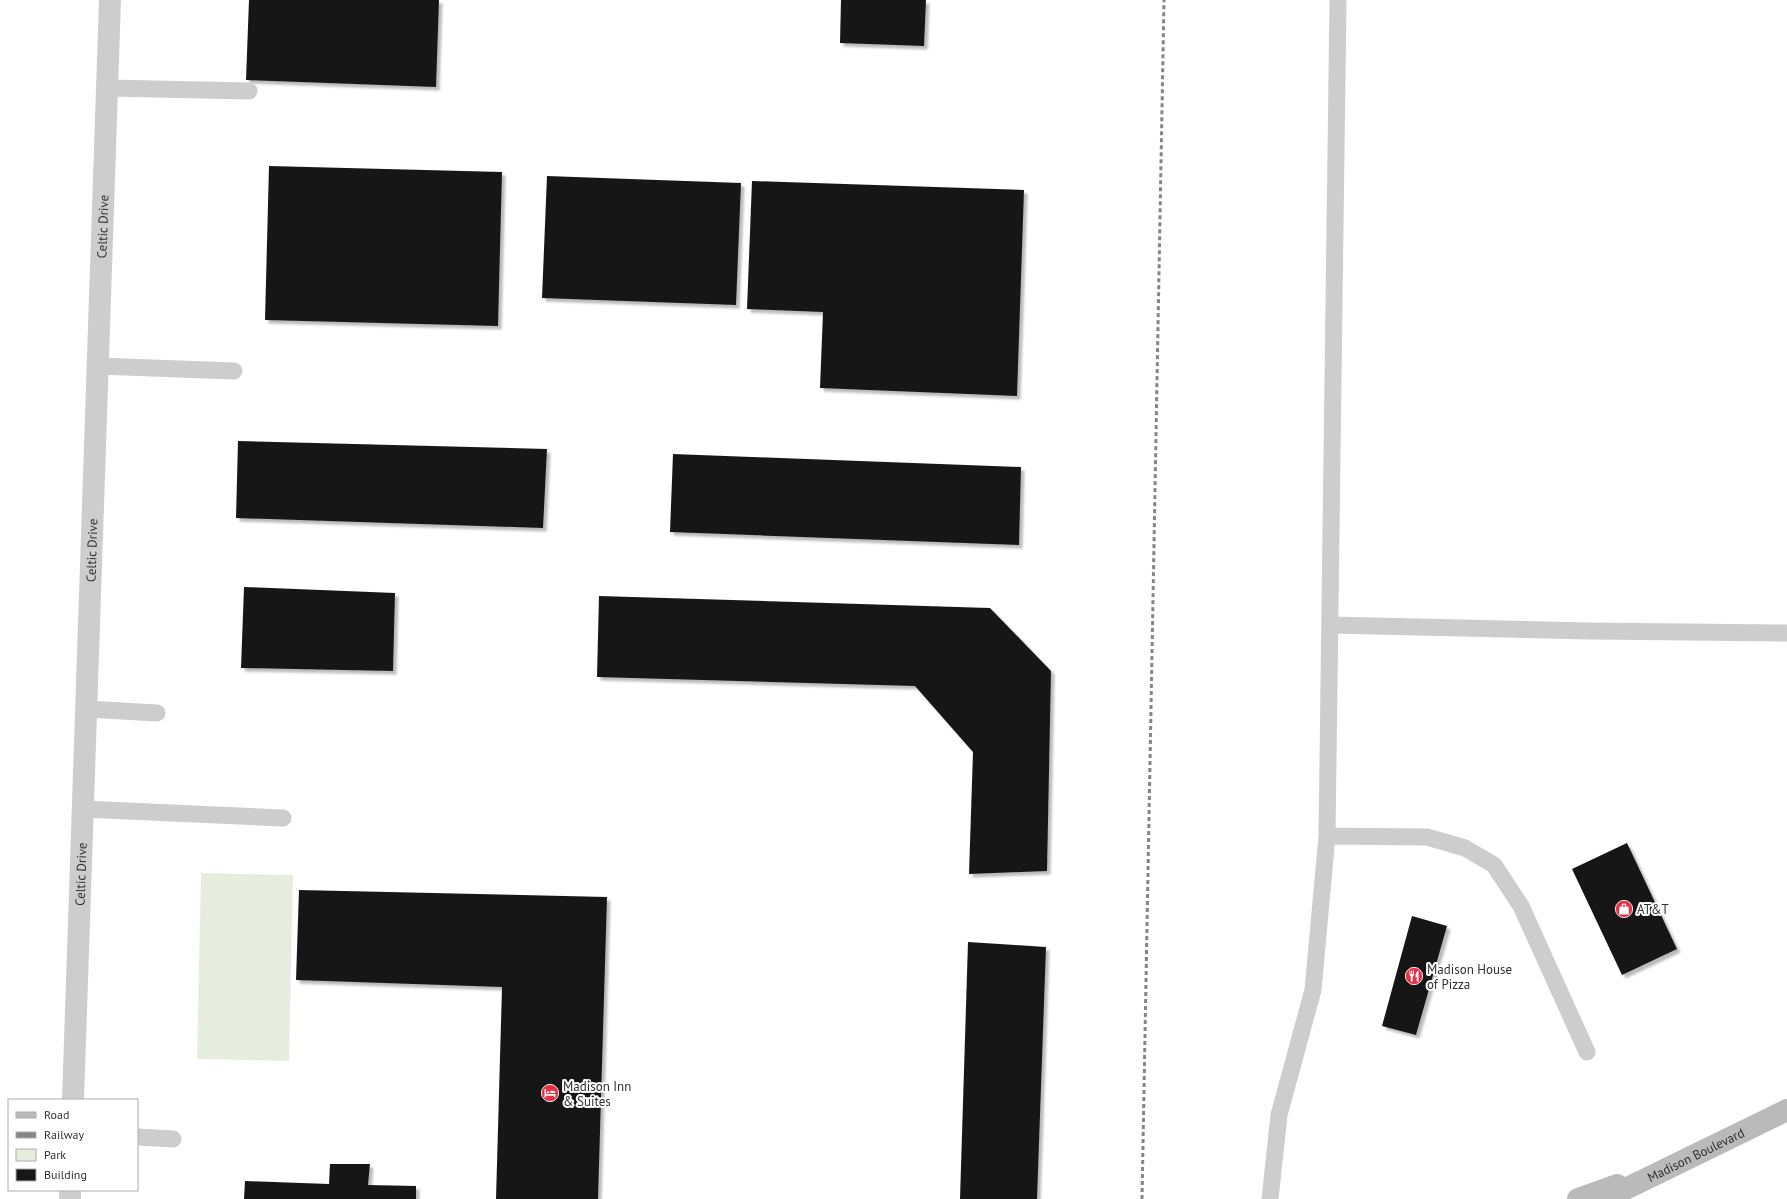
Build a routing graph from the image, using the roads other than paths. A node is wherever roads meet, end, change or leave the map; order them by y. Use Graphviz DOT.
graph roads {
  1 [pos="110,0"];
  2 [pos="1338,0"];
  3 [pos="108,88"];
  4 [pos="249,91"];
  5 [pos="98,366"];
  6 [pos="234,371"];
  7 [pos="1331,625"];
  8 [pos="1787,633"];
  9 [pos="87,709"];
  10 [pos="157,713"];
  11 [pos="83,809"];
  12 [pos="283,818"];
  13 [pos="1327,836"];
  14 [pos="1587,1052"];
  15 [pos="73,1099"];
  16 [pos="1787,1110"];
  17 [pos="138,1137"];
  18 [pos="173,1138"];
  19 [pos="1677,1163"];
  20 [pos="1270,1199"];
  21 [pos="1578,1199"];
  22 [pos="1605,1199"];
  1 -- 3 [label="street, Celtic Drive"];
  2 -- 7 [label="lane"];
  3 -- 4 [label="lane"];
  3 -- 5 [label="street, Celtic Drive"];
  5 -- 6 [label="lane"];
  5 -- 9 [label="street, Celtic Drive"];
  7 -- 8 [label="lane"];
  7 -- 13 [label="lane"];
  9 -- 10 [label="lane"];
  9 -- 11 [label="street, Celtic Drive"];
  11 -- 12 [label="lane"];
  11 -- 15 [label="street, Celtic Drive"];
  13 -- 14 [label="lane"];
  13 -- 20 [label="lane"];
  16 -- 19 [label="main road, Madison Boulevard"];
  17 -- 18 [label="lane"];
  19 -- 21 [label="main road"];
  19 -- 22 [label="main road, Madison Boulevard"];
}
